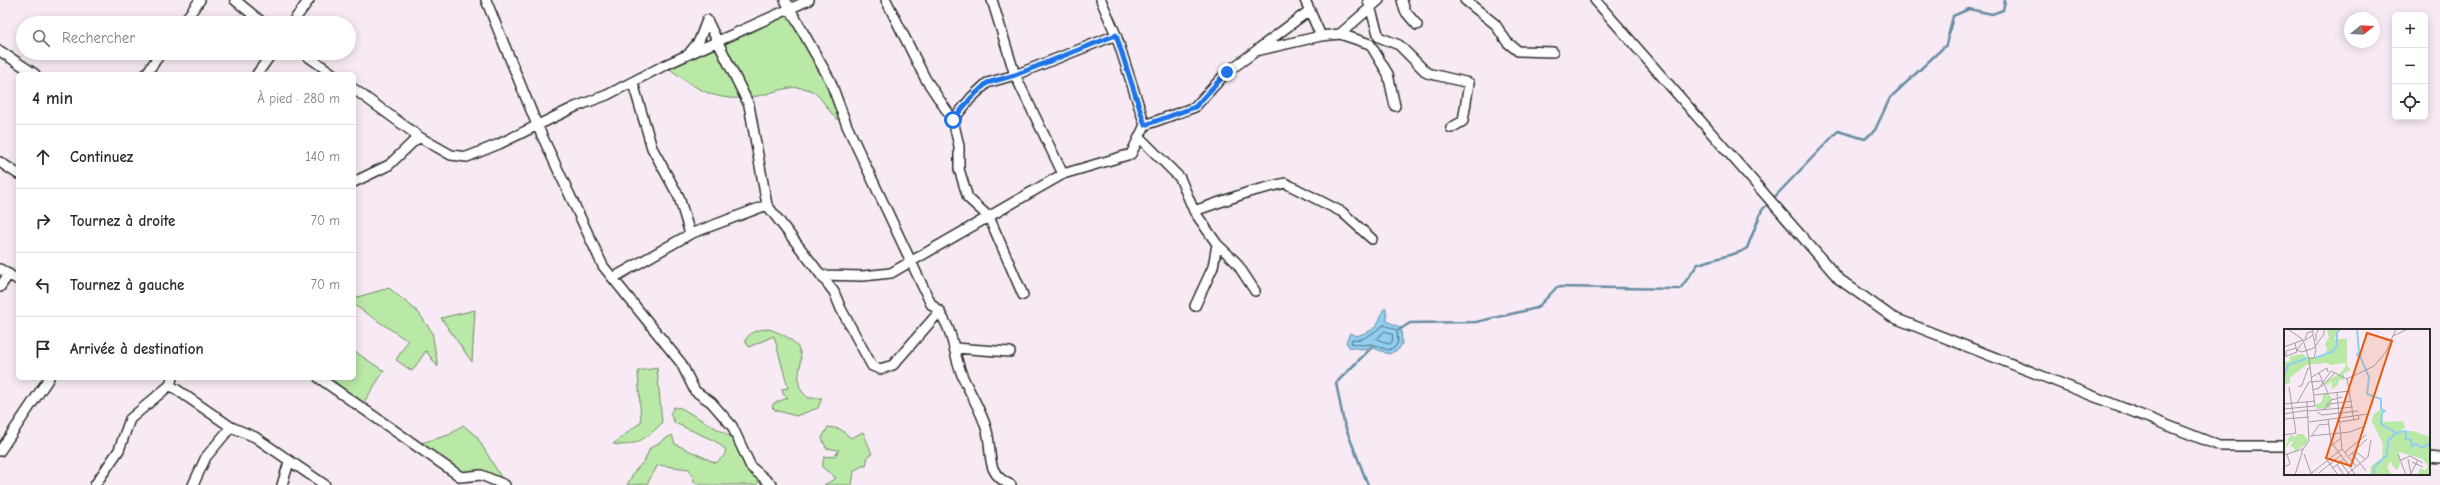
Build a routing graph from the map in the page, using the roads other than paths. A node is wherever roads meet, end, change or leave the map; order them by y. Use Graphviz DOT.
graph roads {
  1 [pos="200,0"];
  2 [pos="235,0"];
  3 [pos="308,0"];
  4 [pos="486,0"];
  5 [pos="785,0"];
  6 [pos="809,0"];
  7 [pos="886,0"];
  8 [pos="992,0"];
  9 [pos="1101,0"];
  10 [pos="1305,0"];
  11 [pos="1379,0"];
  12 [pos="1402,0"];
  13 [pos="1465,0"];
  14 [pos="1596,0"];
  15 [pos="1370,4"];
  16 [pos="790,9"];
  17 [pos="1310,10"];
  18 [pos="188,16"];
  19 [pos="254,16"];
  20 [pos="297,16"];
  21 [pos="1417,25"];
  22 [pos="1340,34"];
  23 [pos="1116,35"];
  24 [pos="1321,36"];
  25 [pos="718,41"];
  26 [pos="0,51"];
  27 [pos="1256,51"];
  28 [pos="1553,52"];
  29 [pos="689,54"];
  30 [pos="156,60"];
  31 [pos="267,60"];
  32 [pos="313,60"];
  33 [pos="32,72"];
  34 [pos="147,72"];
  35 [pos="258,72"];
  36 [pos="330,72"];
  37 [pos="1015,75"];
  38 [pos="633,83"];
  39 [pos="356,90"];
  40 [pos="1395,106"];
  41 [pos="953,120"];
  42 [pos="537,125"];
  43 [pos="1145,125"];
  44 [pos="1451,128"];
  45 [pos="1140,137"];
  46 [pos="421,138"];
  47 [pos="0,162"];
  48 [pos="16,173"];
  49 [pos="1063,174"];
  50 [pos="356,181"];
  51 [pos="767,206"];
  52 [pos="1194,212"];
  53 [pos="989,217"];
  54 [pos="690,234"];
  55 [pos="1372,239"];
  56 [pos="1217,244"];
  57 [pos="912,261"];
  58 [pos="0,268"];
  59 [pos="8,274"];
  60 [pos="821,275"];
  61 [pos="613,278"];
  62 [pos="16,279"];
  63 [pos="0,287"];
  64 [pos="1255,291"];
  65 [pos="1023,295"];
  66 [pos="1195,306"];
  67 [pos="940,311"];
  68 [pos="955,348"];
  69 [pos="1010,352"];
  70 [pos="48,380"];
  71 [pos="322,380"];
  72 [pos="171,382"];
  73 [pos="231,427"];
  74 [pos="2284,446"];
  75 [pos="0,451"];
  76 [pos="2430,457"];
  77 [pos="2440,458"];
  78 [pos="289,462"];
  79 [pos="95,485"];
  80 [pos="193,485"];
  81 [pos="282,485"];
  82 [pos="326,485"];
  83 [pos="505,485"];
  84 [pos="772,485"];
  85 [pos="1011,485"];
  1 -- 18 [label="street"];
  2 -- 19 [label="street"];
  3 -- 20 [label="street"];
  4 -- 42 [label="street"];
  5 -- 16 [label="street"];
  6 -- 16 [label="street"];
  7 -- 41 [label="street"];
  8 -- 37 [label="street"];
  9 -- 23 [label="street"];
  10 -- 17 [label="street"];
  11 -- 15 [label="street"];
  12 -- 21 [label="street"];
  13 -- 28 [label="street"];
  14 -- 74 [label="street"];
  15 -- 22 [label="street"];
  15 -- 44 [label="street"];
  16 -- 25 [label="street"];
  16 -- 57 [label="street"];
  17 -- 24 [label="street"];
  17 -- 27 [label="street"];
  22 -- 24 [label="street"];
  22 -- 40 [label="street"];
  23 -- 37 [label="street"];
  23 -- 43 [label="street"];
  24 -- 27 [label="street"];
  25 -- 29 [label="street"];
  25 -- 29 [label="street"];
  25 -- 51 [label="street"];
  26 -- 33 [label="street"];
  27 -- 43 [label="street"];
  29 -- 38 [label="street"];
  30 -- 34 [label="street"];
  31 -- 35 [label="street"];
  32 -- 36 [label="street"];
  37 -- 41 [label="street"];
  37 -- 49 [label="street"];
  38 -- 42 [label="street"];
  38 -- 54 [label="street"];
  39 -- 46 [label="street"];
  41 -- 53 [label="street"];
  42 -- 46 [label="street"];
  42 -- 61 [label="street"];
  43 -- 45 [label="street"];
  45 -- 49 [label="street"];
  45 -- 52 [label="street"];
  46 -- 50 [label="street"];
  47 -- 48 [label="street"];
  49 -- 53 [label="street"];
  51 -- 54 [label="street"];
  51 -- 60 [label="street"];
  52 -- 55 [label="street"];
  52 -- 56 [label="street"];
  53 -- 57 [label="street"];
  53 -- 65 [label="street"];
  54 -- 61 [label="street"];
  56 -- 64 [label="street"];
  56 -- 66 [label="street"];
  57 -- 60 [label="street"];
  57 -- 67 [label="street"];
  58 -- 59 [label="street"];
  59 -- 62 [label="street"];
  59 -- 63 [label="street"];
  60 -- 67 [label="street"];
  61 -- 84 [label="street"];
  67 -- 68 [label="street"];
  68 -- 69 [label="street"];
  68 -- 85 [label="street"];
  70 -- 75 [label="street"];
  71 -- 83 [label="street"];
  72 -- 73 [label="street"];
  72 -- 79 [label="street"];
  73 -- 78 [label="street"];
  73 -- 80 [label="street"];
  76 -- 77 [label="street"];
  78 -- 81 [label="street"];
  78 -- 82 [label="street"];
}
